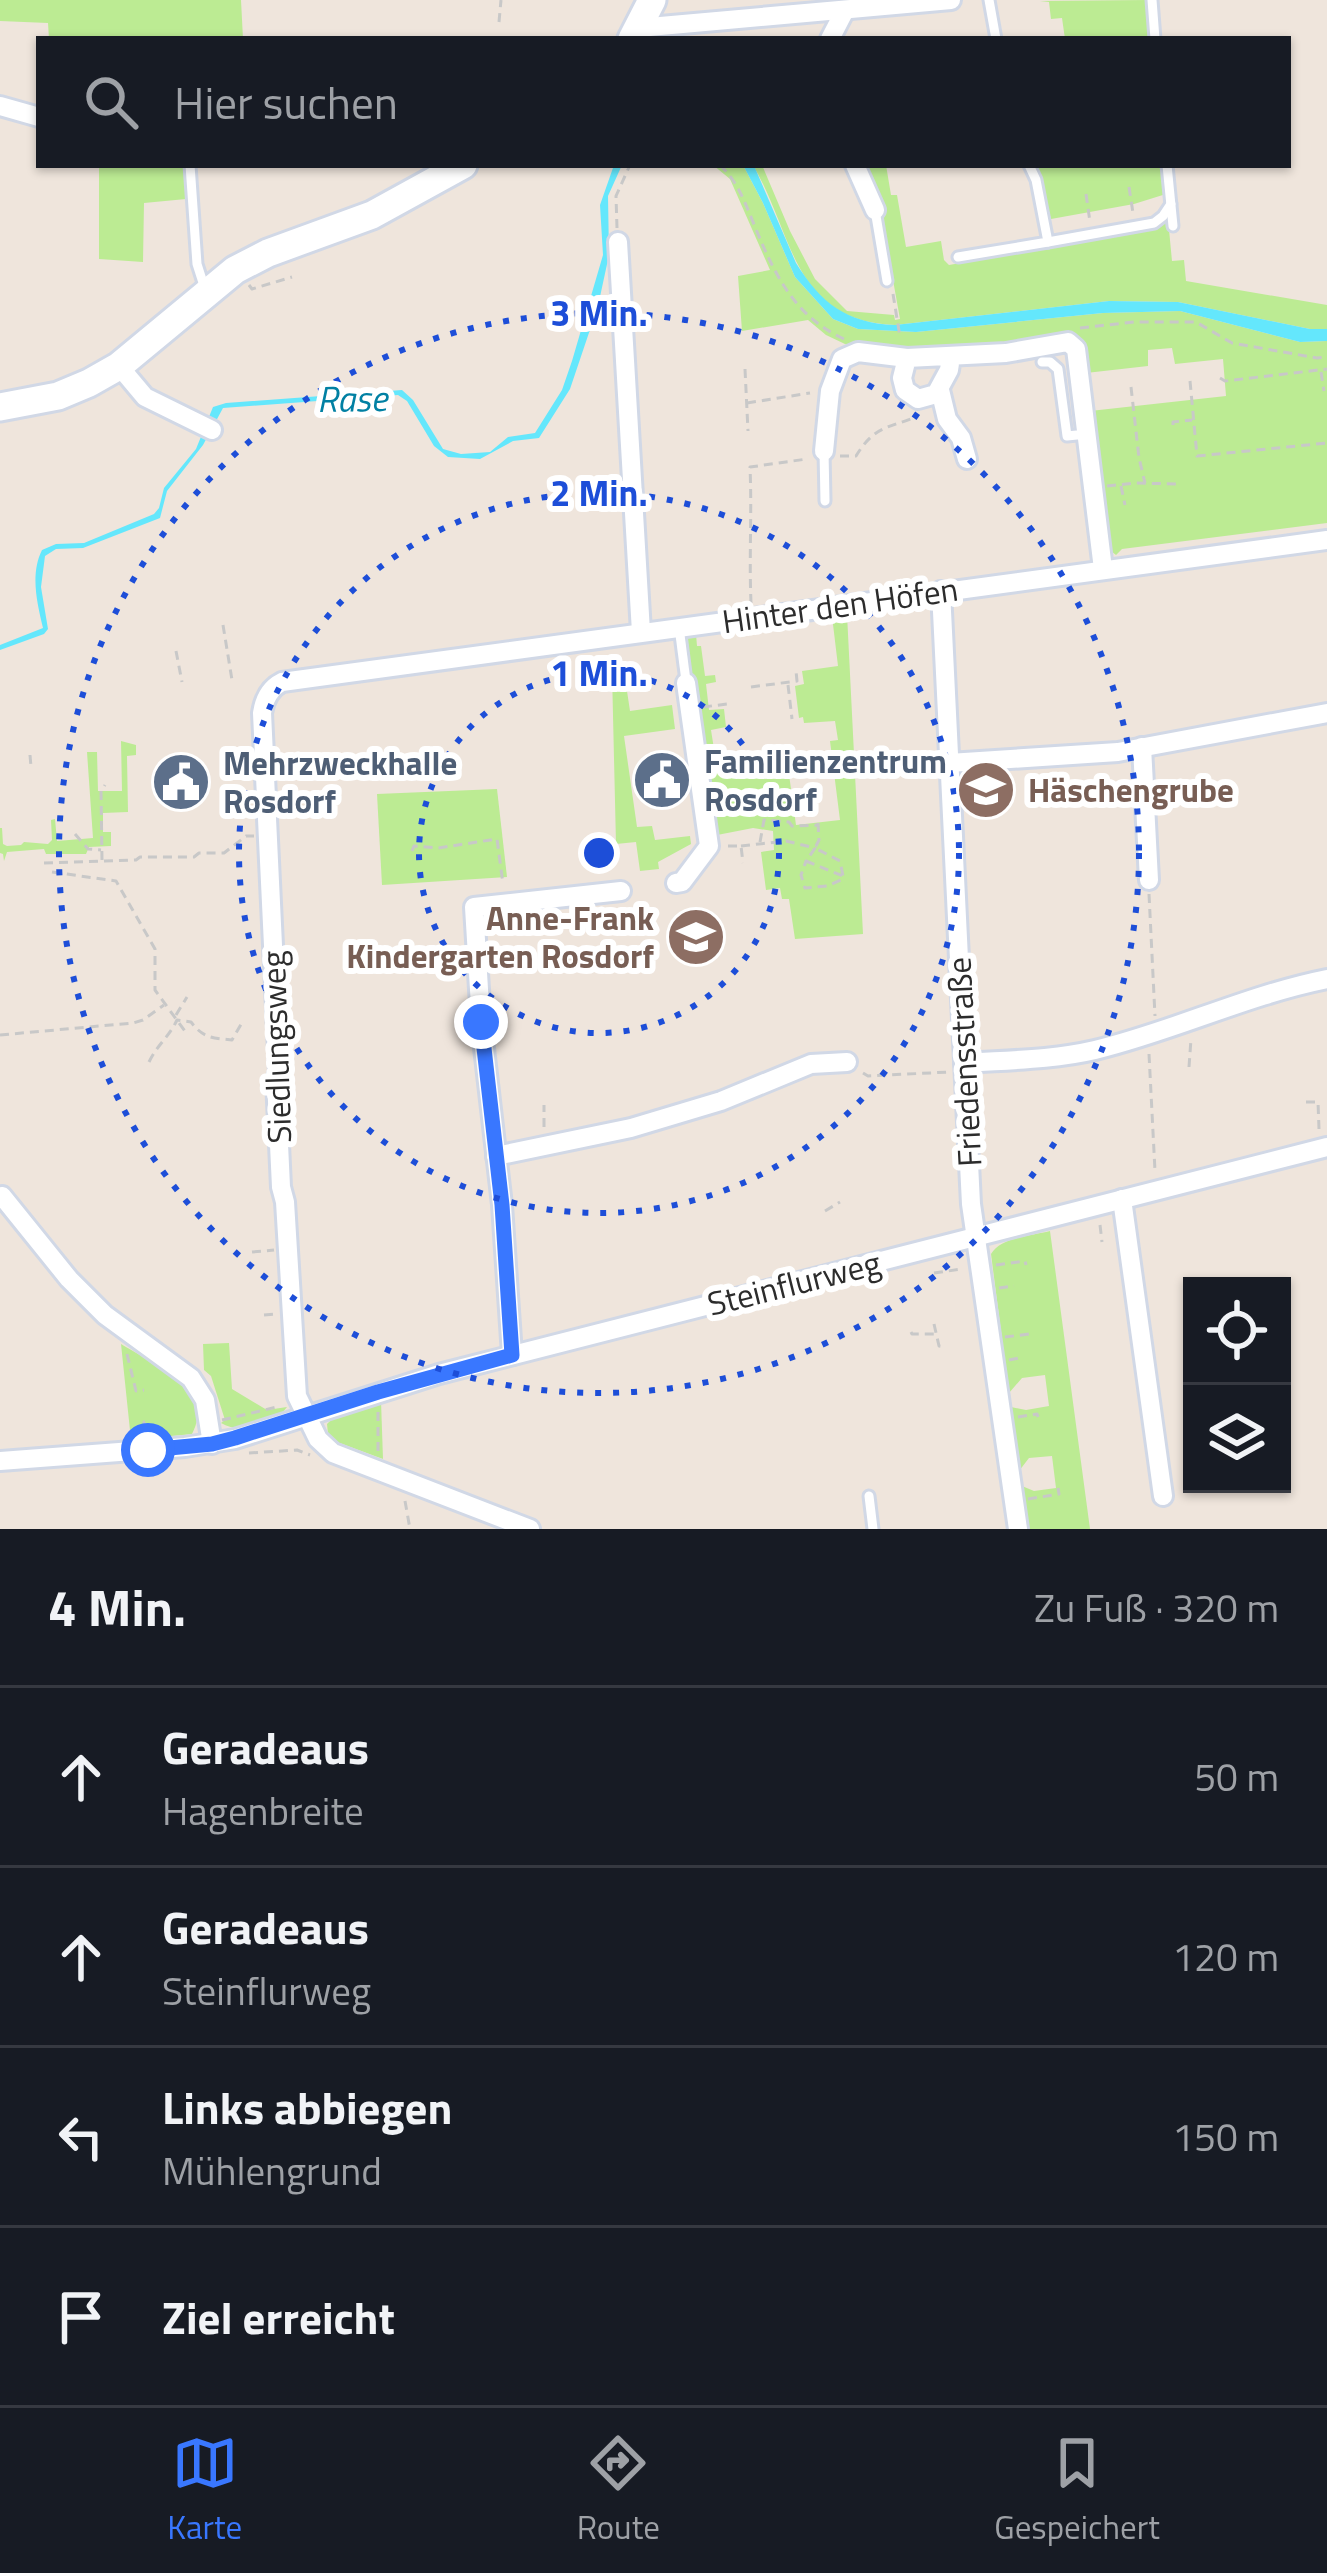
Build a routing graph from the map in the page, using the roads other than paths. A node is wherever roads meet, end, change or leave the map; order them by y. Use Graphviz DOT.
graph roads {
  1 [pos="652,0"];
  2 [pos="951,0"];
  3 [pos="989,0"];
  4 [pos="1152,0"];
  5 [pos="844,10"];
  6 [pos="635,34"];
  7 [pos="831,36"];
  8 [pos="995,36"];
  9 [pos="1156,36"];
  10 [pos="0,106"];
  11 [pos="36,117"];
  12 [pos="190,168"];
  13 [pos="458,168"];
  14 [pos="856,168"];
  15 [pos="1030,168"];
  16 [pos="1167,168"];
  17 [pos="1171,204"];
  18 [pos="874,210"];
  19 [pos="1173,226"];
  20 [pos="618,242"];
  21 [pos="1048,242"];
  22 [pos="958,257"];
  23 [pos="887,281"];
  24 [pos="206,295"];
  25 [pos="903,351"];
  26 [pos="951,357"];
  27 [pos="1042,362"];
  28 [pos="118,366"];
  29 [pos="942,397"];
  30 [pos="0,407"];
  31 [pos="207,428"];
  32 [pos="1087,434"];
  33 [pos="824,454"];
  34 [pos="967,459"];
  35 [pos="825,501"];
  36 [pos="1327,540"];
  37 [pos="1103,569"];
  38 [pos="941,591"];
  39 [pos="679,627"];
  40 [pos="641,632"];
  41 [pos="282,682"];
  42 [pos="686,683"];
  43 [pos="1327,713"];
  44 [pos="1142,747"];
  45 [pos="949,763"];
  46 [pos="1149,880"];
  47 [pos="676,883"];
  48 [pos="621,891"];
  49 [pos="1327,979"];
  50 [pos="847,1062"];
  51 [pos="965,1067"];
  52 [pos="1323,1148"];
  53 [pos="496,1156"];
  54 [pos="1,1190"];
  55 [pos="1122,1199"];
  56 [pos="977,1237"];
  57 [pos="512,1355"];
  58 [pos="303,1409"];
  59 [pos="212,1444"];
  60 [pos="0,1461"];
  61 [pos="868,1496"];
  62 [pos="1163,1496"];
  63 [pos="530,1529"];
  64 [pos="874,1529"];
  65 [pos="1018,1529"];
  1 -- 6 [label="street"];
  2 -- 5 [label="street"];
  3 -- 8 [label="lane"];
  4 -- 9 [label="lane"];
  5 -- 6 [label="street"];
  5 -- 7 [label="street"];
  10 -- 11 [label="street"];
  12 -- 24 [label="lane"];
  13 -- 24 [label="street"];
  14 -- 18 [label="street"];
  15 -- 21 [label="lane"];
  16 -- 17 [label="lane"];
  17 -- 19 [label="lane"];
  17 -- 21 [label="lane"];
  18 -- 23 [label="lane"];
  20 -- 40 [label="street"];
  21 -- 22 [label="lane"];
  24 -- 28 [label="street"];
  25 -- 26 [label="street"];
  25 -- 29 [label="street"];
  25 -- 33 [label="street"];
  26 -- 29 [label="street"];
  26 -- 32 [label="street"];
  27 -- 32 [label="lane"];
  28 -- 30 [label="street"];
  28 -- 31 [label="street"];
  29 -- 34 [label="street"];
  32 -- 37 [label="street"];
  33 -- 35 [label="lane"];
  36 -- 37 [label="street, Hinter den Höfen"];
  37 -- 38 [label="street, Hinter den Höfen"];
  38 -- 39 [label="street, Hinter den Höfen"];
  38 -- 45 [label="street, Friedensstraße"];
  39 -- 40 [label="street, Hinter den Höfen"];
  39 -- 42 [label="lane"];
  40 -- 41 [label="street, Hinter den Höfen"];
  41 -- 58 [label="street, Siedlungsweg"];
  42 -- 47 [label="street"];
  43 -- 44 [label="street"];
  44 -- 45 [label="street"];
  44 -- 46 [label="street"];
  45 -- 51 [label="street, Friedensstraße"];
  48 -- 53 [label="street"];
  49 -- 51 [label="street"];
  50 -- 53 [label="street"];
  51 -- 56 [label="street, Friedensstraße"];
  52 -- 55 [label="street, Steinflurweg"];
  53 -- 57 [label="street"];
  54 -- 59 [label="street"];
  55 -- 56 [label="street, Steinflurweg"];
  55 -- 62 [label="street"];
  56 -- 57 [label="street, Steinflurweg"];
  56 -- 65 [label="street, Friedensstraße"];
  57 -- 58 [label="street, Steinflurweg"];
  58 -- 59 [label="street, Steinflurweg"];
  58 -- 63 [label="street"];
  59 -- 60 [label="street, Steinflurweg"];
  61 -- 64 [label="lane"];
}
